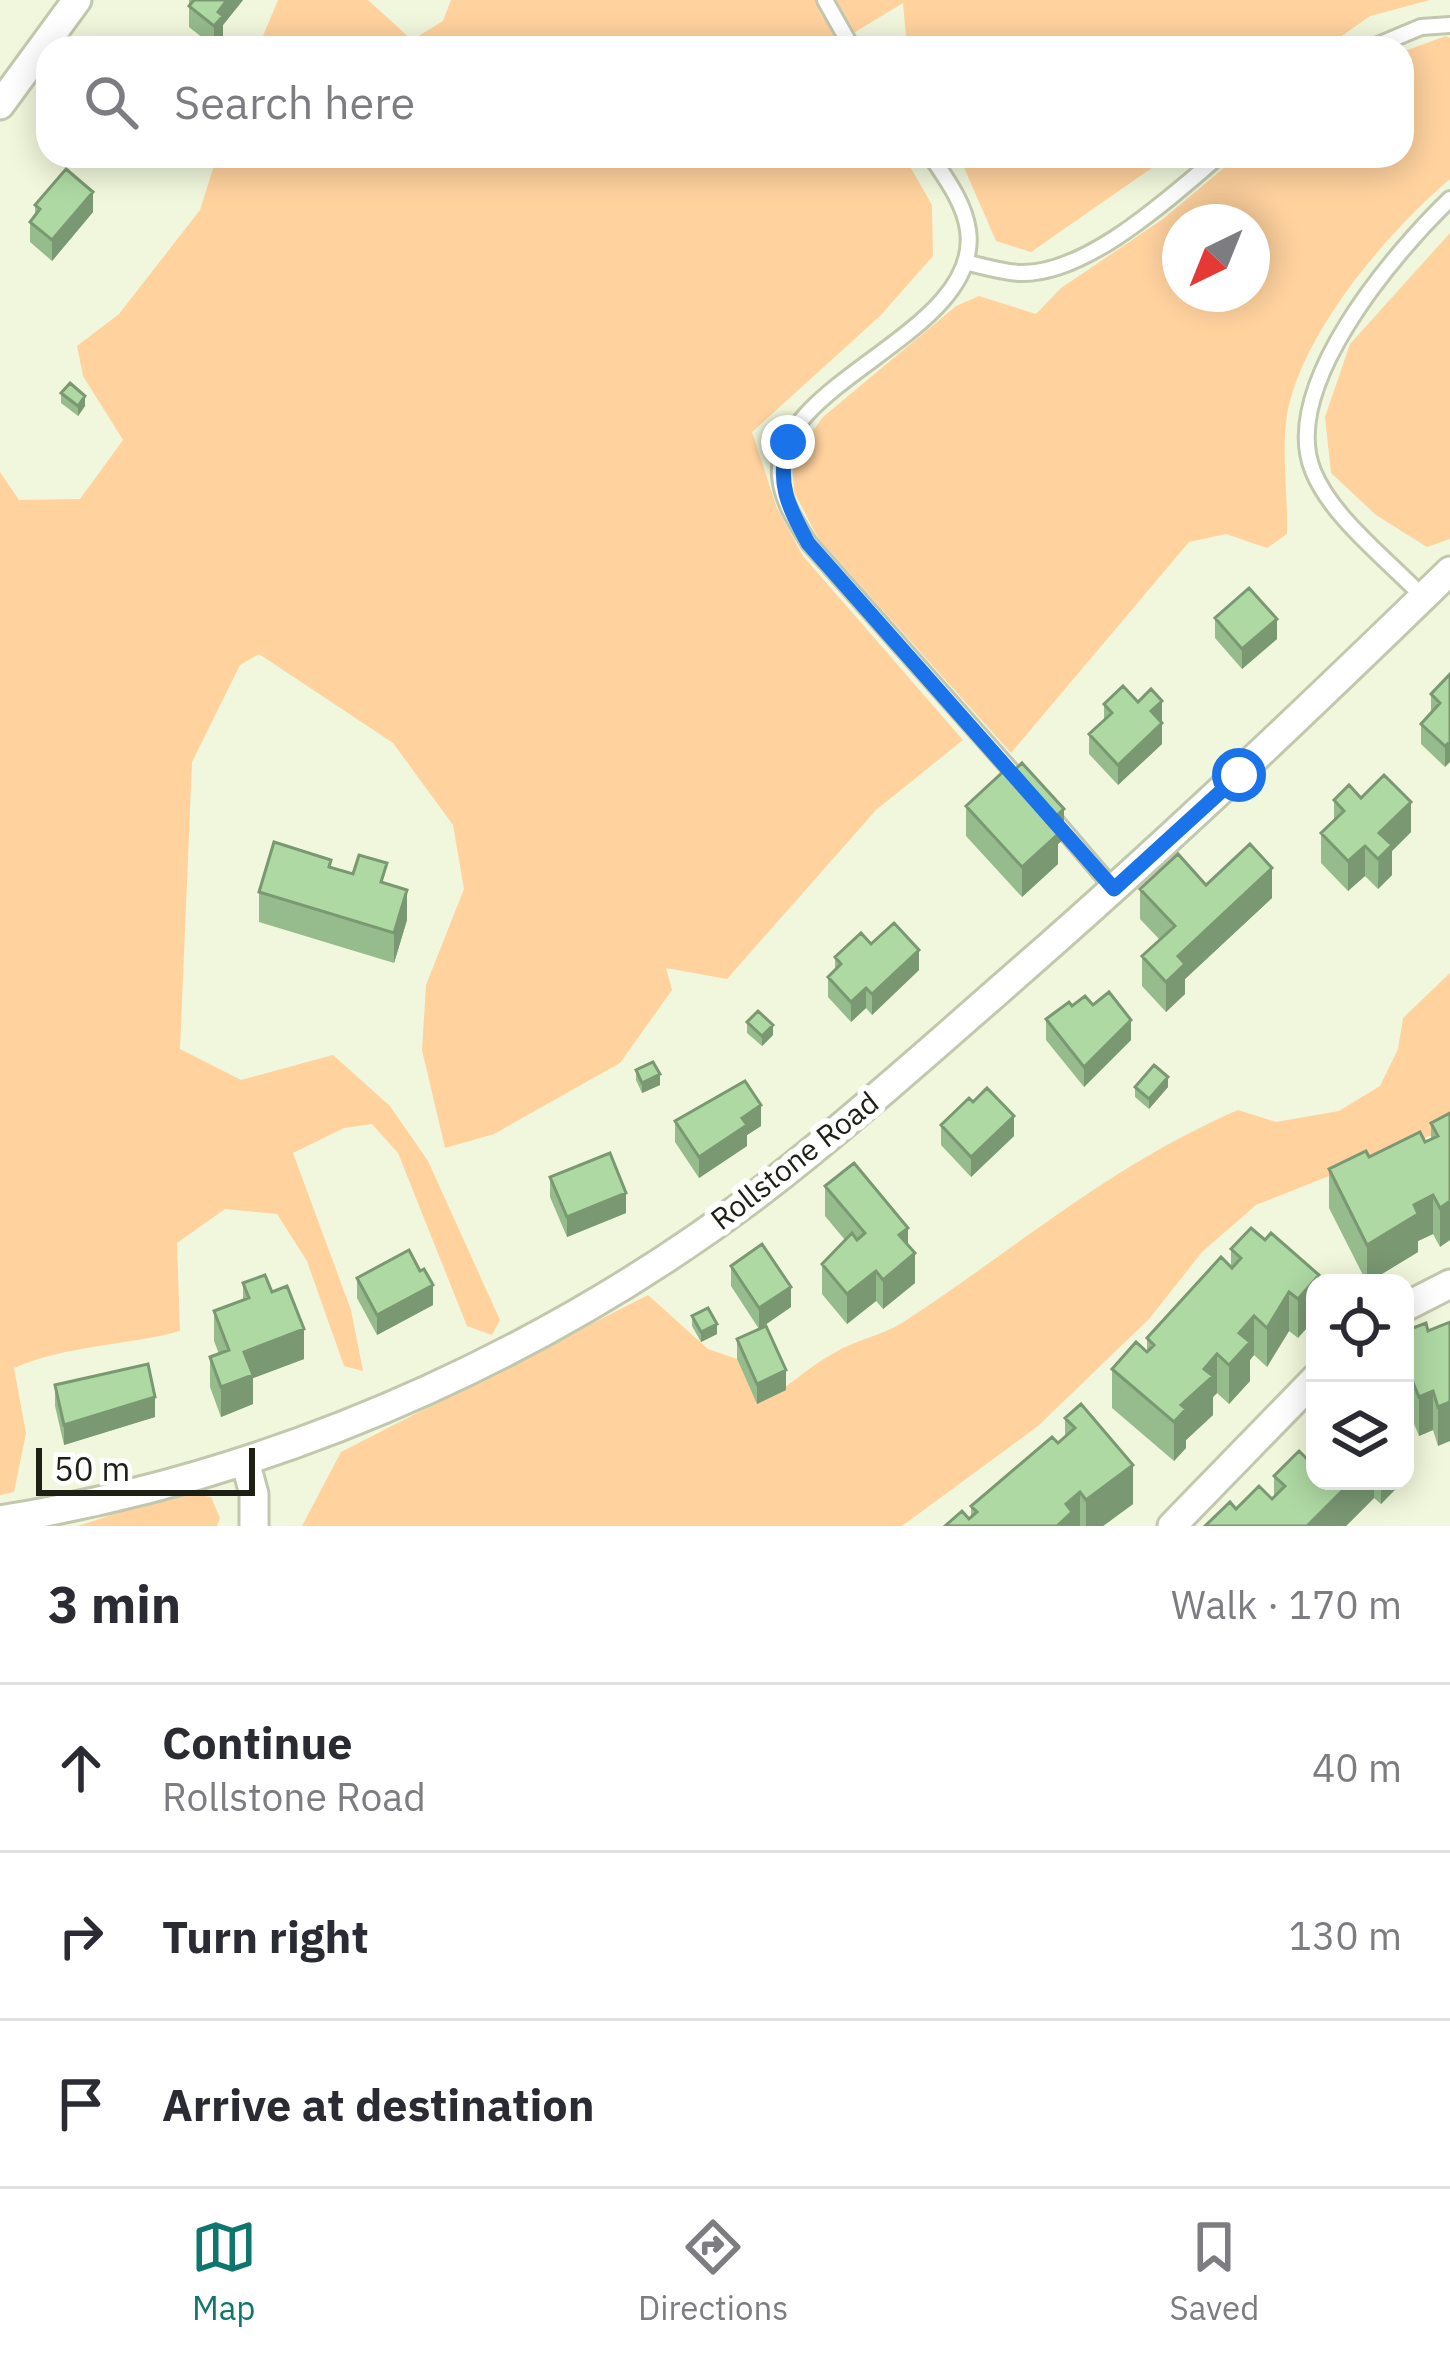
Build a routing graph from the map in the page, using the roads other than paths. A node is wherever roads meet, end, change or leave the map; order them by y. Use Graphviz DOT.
graph roads {
  1 [pos="76,0"];
  2 [pos="825,0"];
  3 [pos="1450,25"];
  4 [pos="50,36"];
  5 [pos="845,36"];
  6 [pos="1400,36"];
  7 [pos="36,55"];
  8 [pos="0,105"];
  9 [pos="939,168"];
  10 [pos="1205,168"];
  11 [pos="1450,199"];
  12 [pos="964,262"];
  13 [pos="1450,571"];
  14 [pos="1423,597"];
  15 [pos="1114,889"];
  16 [pos="1450,1284"];
  17 [pos="1414,1302"];
  18 [pos="1311,1382"];
  19 [pos="245,1461"];
  20 [pos="0,1520"];
  21 [pos="254,1526"];
  22 [pos="1172,1526"];
  1 -- 4 [label="street"];
  2 -- 5 [label="lane"];
  3 -- 6 [label="lane"];
  7 -- 8 [label="street"];
  9 -- 12 [label="lane"];
  10 -- 12 [label="lane"];
  11 -- 14 [label="lane"];
  12 -- 15 [label="lane"];
  13 -- 14 [label="street, Rollstone Road"];
  14 -- 15 [label="street, Rollstone Road"];
  15 -- 19 [label="street, Rollstone Road"];
  16 -- 17 [label="street"];
  18 -- 22 [label="street"];
  19 -- 20 [label="street, Rollstone Road"];
  19 -- 21 [label="street"];
}
